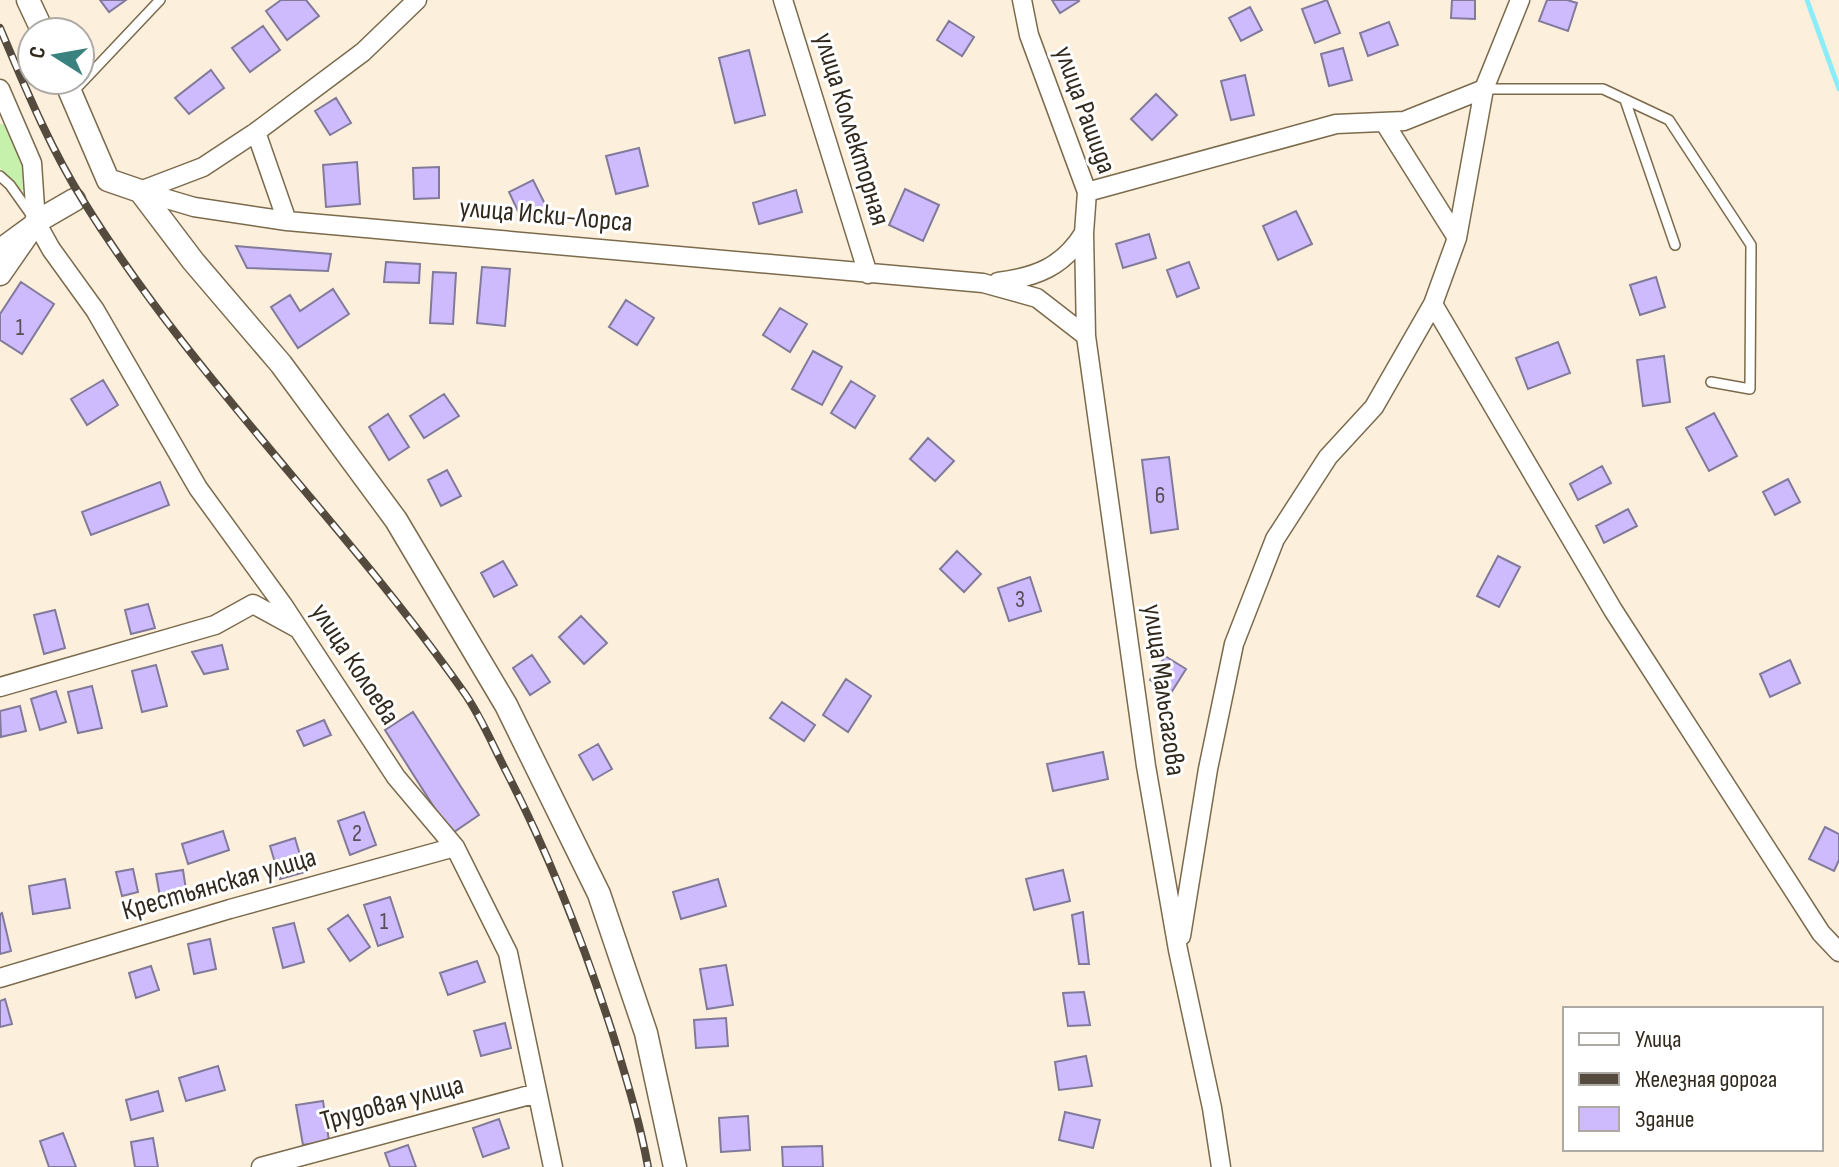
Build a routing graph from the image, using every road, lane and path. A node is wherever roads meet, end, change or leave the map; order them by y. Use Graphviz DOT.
graph roads {
  1 [pos="160,0"];
  2 [pos="417,0"];
  3 [pos="783,0"];
  4 [pos="1022,0"];
  5 [pos="1520,0"];
  6 [pos="96,61"];
  7 [pos="0,89"];
  8 [pos="1484,89"];
  9 [pos="72,96"];
  10 [pos="1625,100"];
  11 [pos="4,111"];
  12 [pos="1384,122"];
  13 [pos="256,132"];
  14 [pos="0,176"];
  15 [pos="108,180"];
  16 [pos="140,191"];
  17 [pos="1087,192"];
  18 [pos="194,207"];
  19 [pos="287,221"];
  20 [pos="36,222"];
  21 [pos="1084,233"];
  22 [pos="176,238"];
  23 [pos="1457,238"];
  24 [pos="1675,245"];
  25 [pos="0,248"];
  26 [pos="0,274"];
  27 [pos="868,274"];
  28 [pos="983,283"];
  29 [pos="1433,304"];
  30 [pos="1086,336"];
  31 [pos="1711,382"];
  32 [pos="299,629"];
  33 [pos="0,687"];
  34 [pos="455,847"];
  35 [pos="1178,950"];
  36 [pos="1839,952"];
  37 [pos="0,978"];
  38 [pos="537,1093"];
  39 [pos="261,1167"];
  40 [pos="553,1167"];
  41 [pos="675,1167"];
  42 [pos="1221,1167"];
  1 -- 6 [label="lane"];
  2 -- 13 [label="street"];
  3 -- 27 [label="street, улица Коллекторная"];
  4 -- 17 [label="street, улица Рашида"];
  5 -- 8 [label="street"];
  7 -- 11 [label="street"];
  8 -- 10 [label="lane"];
  8 -- 12 [label="street"];
  8 -- 23 [label="street"];
  9 -- 15 [label="street"];
  10 -- 24 [label="lane"];
  10 -- 31 [label="lane"];
  11 -- 20 [label="street"];
  12 -- 17 [label="street"];
  12 -- 23 [label="street"];
  13 -- 16 [label="street"];
  13 -- 19 [label="street"];
  14 -- 20 [label="lane"];
  15 -- 16 [label="street, улица Иски-Лорса"];
  15 -- 20 [label="street"];
  16 -- 18 [label="street, улица Иски-Лорса"];
  16 -- 22 [label="street"];
  17 -- 21 [label="street, улица Рашида"];
  18 -- 19 [label="street, улица Иски-Лорса"];
  18 -- 22 [label="street"];
  19 -- 27 [label="street, улица Иски-Лорса"];
  20 -- 25 [label="street"];
  20 -- 26 [label="street"];
  20 -- 32 [label="street, улица Колоева"];
  21 -- 28 [label="street"];
  21 -- 30 [label="street, улица Рашида"];
  22 -- 41 [label="street"];
  23 -- 29 [label="street"];
  27 -- 28 [label="street, улица Иски-Лорса"];
  28 -- 30 [label="street"];
  29 -- 35 [label="street"];
  29 -- 36 [label="street"];
  30 -- 35 [label="street, улица Мальсагова"];
  32 -- 33 [label="street"];
  32 -- 34 [label="street, улица Колоева"];
  34 -- 37 [label="street, Крестьянская улица"];
  34 -- 38 [label="street, улица Колоева"];
  35 -- 42 [label="street, улица Мальсагова"];
  38 -- 39 [label="street, Трудовая улица"];
  38 -- 40 [label="street, улица Колоева"];
}
